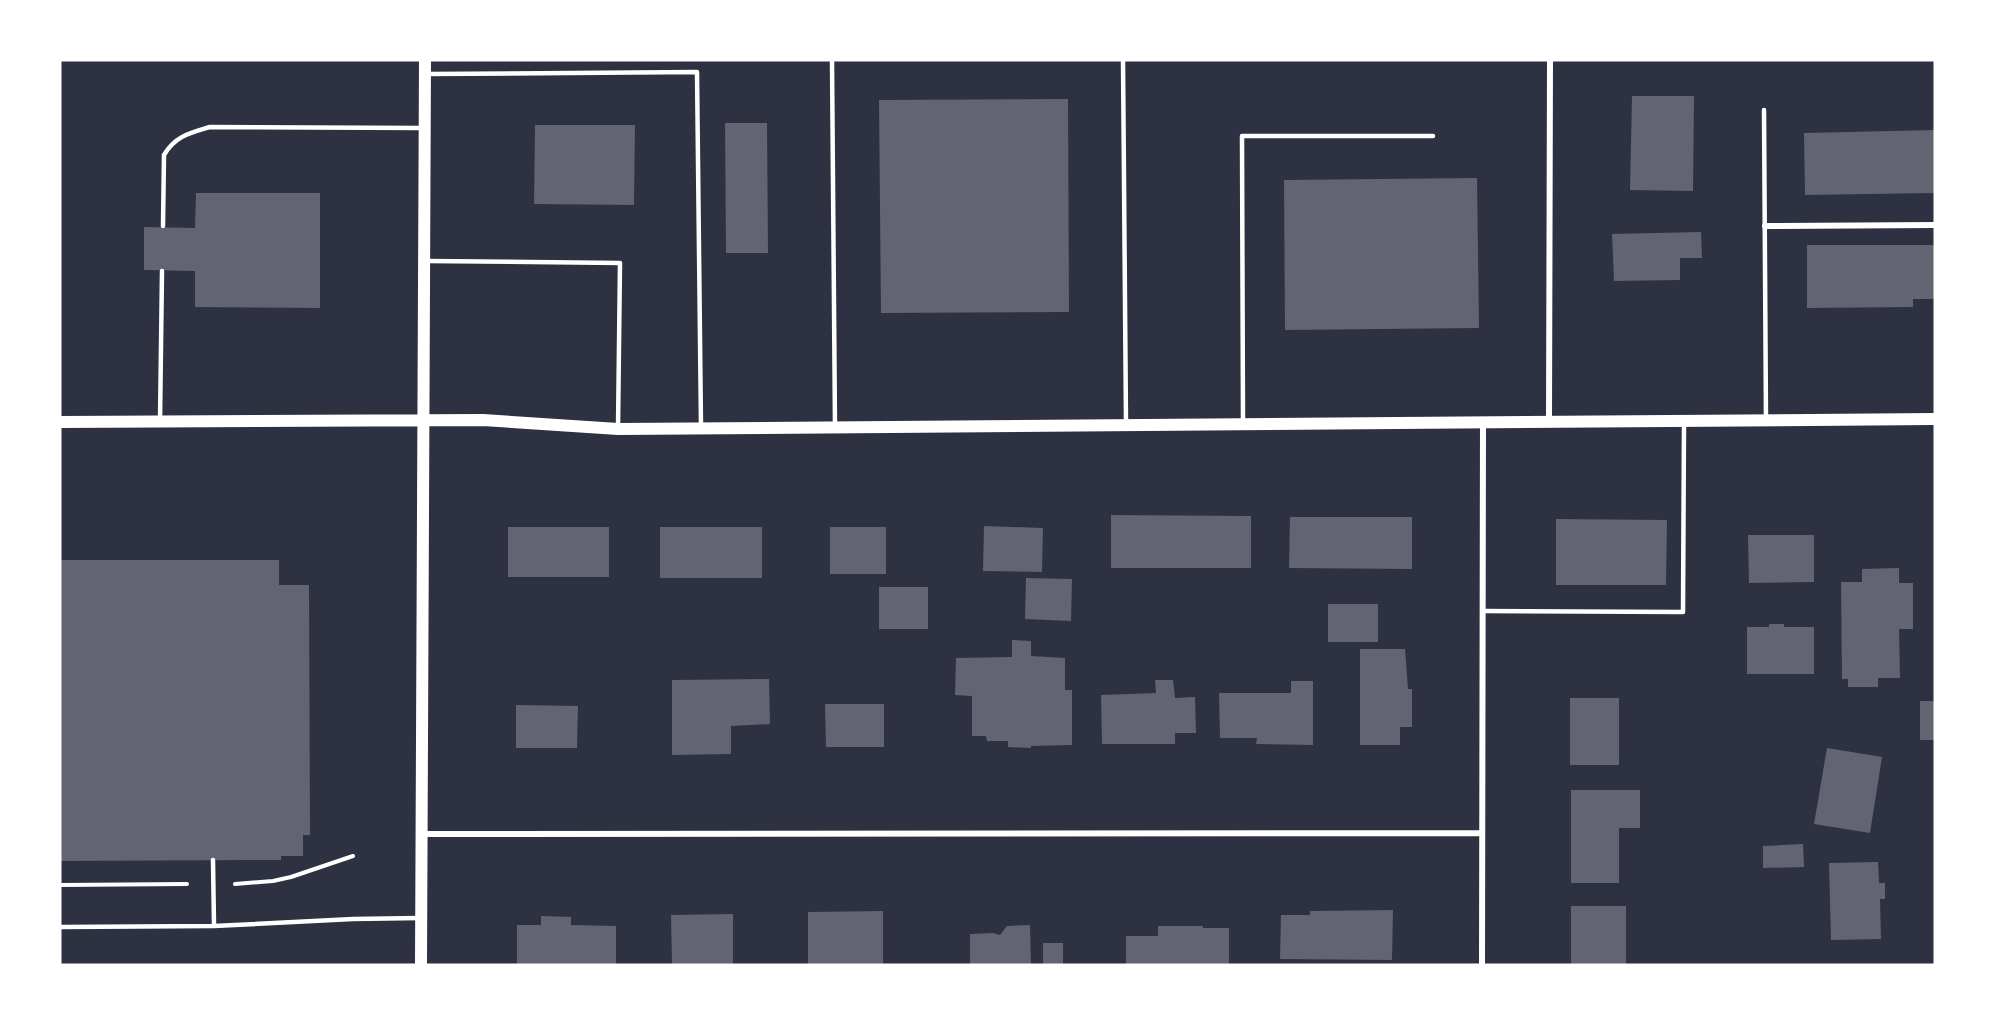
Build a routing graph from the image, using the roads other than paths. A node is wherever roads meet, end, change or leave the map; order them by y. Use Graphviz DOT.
graph roads {
  1 [pos="425,60"];
  2 [pos="832,60"];
  3 [pos="1123,60"];
  4 [pos="1550,60"];
  5 [pos="425,74"];
  6 [pos="1764,110"];
  7 [pos="425,128"];
  8 [pos="1433,136"];
  9 [pos="1935,225"];
  10 [pos="163,226"];
  11 [pos="1765,226"];
  12 [pos="425,261"];
  13 [pos="162,271"];
  14 [pos="1766,420"];
  15 [pos="1935,420"];
  16 [pos="424,421"];
  17 [pos="1483,421"];
  18 [pos="1549,421"];
  19 [pos="1684,421"];
  20 [pos="60,422"];
  21 [pos="159,422"];
  22 [pos="1126,424"];
  23 [pos="1243,424"];
  24 [pos="701,427"];
  25 [pos="835,427"];
  26 [pos="618,429"];
  27 [pos="1483,611"];
  28 [pos="1482,833"];
  29 [pos="421,834"];
  30 [pos="213,861"];
  31 [pos="421,918"];
  32 [pos="214,926"];
  33 [pos="60,927"];
  34 [pos="421,965"];
  35 [pos="1482,965"];
  1 -- 5 [label="main road"];
  2 -- 25 [label="lane"];
  3 -- 22 [label="lane"];
  4 -- 18 [label="street"];
  5 -- 7 [label="main road"];
  5 -- 24 [label="lane"];
  6 -- 11 [label="lane"];
  7 -- 10 [label="lane"];
  7 -- 12 [label="main road"];
  8 -- 23 [label="lane"];
  9 -- 11 [label="street"];
  11 -- 14 [label="lane"];
  12 -- 16 [label="main road"];
  12 -- 26 [label="lane"];
  13 -- 21 [label="lane"];
  14 -- 15 [label="main road"];
  14 -- 19 [label="main road"];
  16 -- 21 [label="main road"];
  16 -- 26 [label="main road"];
  16 -- 29 [label="main road"];
  17 -- 18 [label="main road"];
  17 -- 23 [label="main road"];
  17 -- 27 [label="street"];
  18 -- 19 [label="main road"];
  19 -- 27 [label="lane"];
  20 -- 21 [label="main road"];
  22 -- 23 [label="main road"];
  22 -- 25 [label="main road"];
  24 -- 25 [label="main road"];
  24 -- 26 [label="main road"];
  27 -- 28 [label="street"];
  28 -- 29 [label="street"];
  28 -- 35 [label="street"];
  29 -- 31 [label="main road"];
  30 -- 32 [label="lane"];
  31 -- 32 [label="lane"];
  31 -- 34 [label="main road"];
  32 -- 33 [label="lane"];
}
